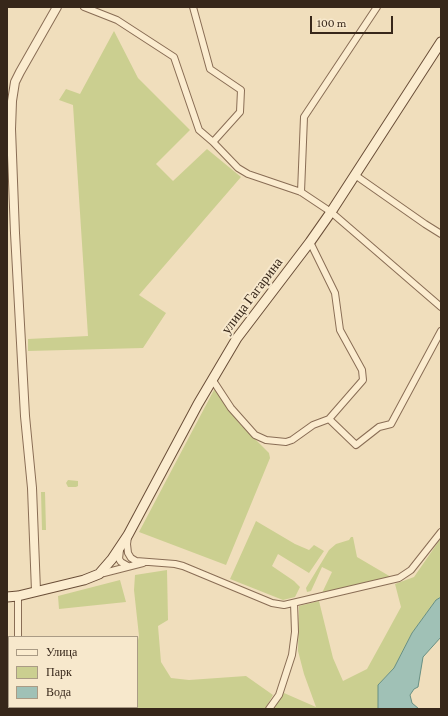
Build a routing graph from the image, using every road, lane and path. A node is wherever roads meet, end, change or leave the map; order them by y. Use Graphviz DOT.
graph roads {
  1 [pos="57,7"];
  2 [pos="84,7"];
  3 [pos="193,7"];
  4 [pos="377,7"];
  5 [pos="441,42"];
  6 [pos="213,142"];
  7 [pos="355,175"];
  8 [pos="301,192"];
  9 [pos="331,212"];
  10 [pos="441,234"];
  11 [pos="310,242"];
  12 [pos="441,307"];
  13 [pos="441,331"];
  14 [pos="212,379"];
  15 [pos="329,420"];
  16 [pos="441,532"];
  17 [pos="128,535"];
  18 [pos="120,546"];
  19 [pos="153,561"];
  20 [pos="128,566"];
  21 [pos="99,574"];
  22 [pos="36,591"];
  23 [pos="18,596"];
  24 [pos="7,597"];
  25 [pos="294,603"];
  26 [pos="18,636"];
  27 [pos="269,709"];
  1 -- 22 [label="street"];
  2 -- 6 [label="street"];
  3 -- 6 [label="street"];
  4 -- 8 [label="street"];
  5 -- 7 [label="main road, улица Гагарина"];
  6 -- 8 [label="street"];
  7 -- 9 [label="main road, улица Гагарина"];
  7 -- 10 [label="street"];
  8 -- 9 [label="street"];
  9 -- 11 [label="main road, улица Гагарина"];
  9 -- 12 [label="street"];
  11 -- 14 [label="main road, улица Гагарина"];
  11 -- 15 [label="street"];
  13 -- 15 [label="street"];
  14 -- 15 [label="street"];
  14 -- 17 [label="main road, улица Гагарина"];
  16 -- 25 [label="street"];
  17 -- 18 [label="main road, улица Гагарина"];
  17 -- 19 [label="street"];
  18 -- 20 [label="street"];
  18 -- 21 [label="main road, улица Гагарина"];
  19 -- 20 [label="street"];
  19 -- 25 [label="street"];
  20 -- 21 [label="street"];
  21 -- 22 [label="main road"];
  22 -- 23 [label="main road"];
  23 -- 24 [label="main road"];
  23 -- 26 [label="street"];
  25 -- 27 [label="street"];
}
